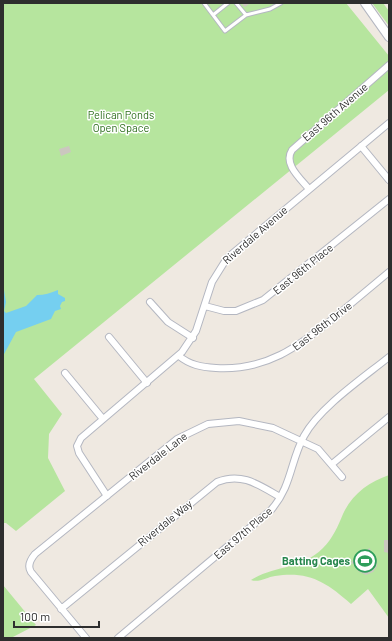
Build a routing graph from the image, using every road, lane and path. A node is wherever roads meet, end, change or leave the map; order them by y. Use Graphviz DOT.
graph roads {
  1 [pos="204,3"];
  2 [pos="228,3"];
  3 [pos="236,3"];
  4 [pos="281,3"];
  5 [pos="365,3"];
  6 [pos="213,15"];
  7 [pos="246,15"];
  8 [pos="389,37"];
  9 [pos="389,65"];
  10 [pos="389,123"];
  11 [pos="361,146"];
  12 [pos="389,180"];
  13 [pos="309,189"];
  14 [pos="389,199"];
  15 [pos="389,272"];
  16 [pos="150,302"];
  17 [pos="205,306"];
  18 [pos="109,337"];
  19 [pos="193,338"];
  20 [pos="179,356"];
  21 [pos="389,357"];
  22 [pos="65,373"];
  23 [pos="147,383"];
  24 [pos="389,417"];
  25 [pos="103,419"];
  26 [pos="301,441"];
  27 [pos="332,464"];
  28 [pos="342,476"];
  29 [pos="107,496"];
  30 [pos="280,497"];
  31 [pos="61,608"];
  32 [pos="86,638"];
  33 [pos="118,638"];
  1 -- 6 [label="lane"];
  2 -- 6 [label="lane"];
  3 -- 7 [label="lane"];
  4 -- 7 [label="lane"];
  5 -- 8 [label="street"];
  6 -- 7 [label="lane"];
  9 -- 13 [label="street, East 96th Avenue"];
  10 -- 11 [label="street, Riverdale Avenue"];
  11 -- 12 [label="street"];
  11 -- 13 [label="street, Riverdale Avenue"];
  13 -- 17 [label="street, Riverdale Avenue"];
  14 -- 17 [label="street, East 96th Place"];
  15 -- 20 [label="street, East 96th Drive"];
  16 -- 19 [label="street"];
  17 -- 19 [label="street, Riverdale Avenue"];
  18 -- 23 [label="street"];
  19 -- 20 [label="street, Riverdale Avenue"];
  20 -- 23 [label="street, Riverdale Avenue"];
  21 -- 26 [label="street, East 97th Place"];
  22 -- 25 [label="street"];
  23 -- 25 [label="street, Riverdale Avenue"];
  24 -- 27 [label="street"];
  25 -- 29 [label="street, Riverdale Avenue"];
  26 -- 27 [label="street, Riverdale Lane"];
  26 -- 29 [label="street, Riverdale Lane"];
  26 -- 30 [label="street, East 97th Place"];
  27 -- 28 [label="street, Riverdale Lane"];
  29 -- 31 [label="street, Riverdale Lane"];
  30 -- 31 [label="street, Riverdale Way"];
  30 -- 33 [label="street, East 97th Place"];
  31 -- 32 [label="street"];
}
